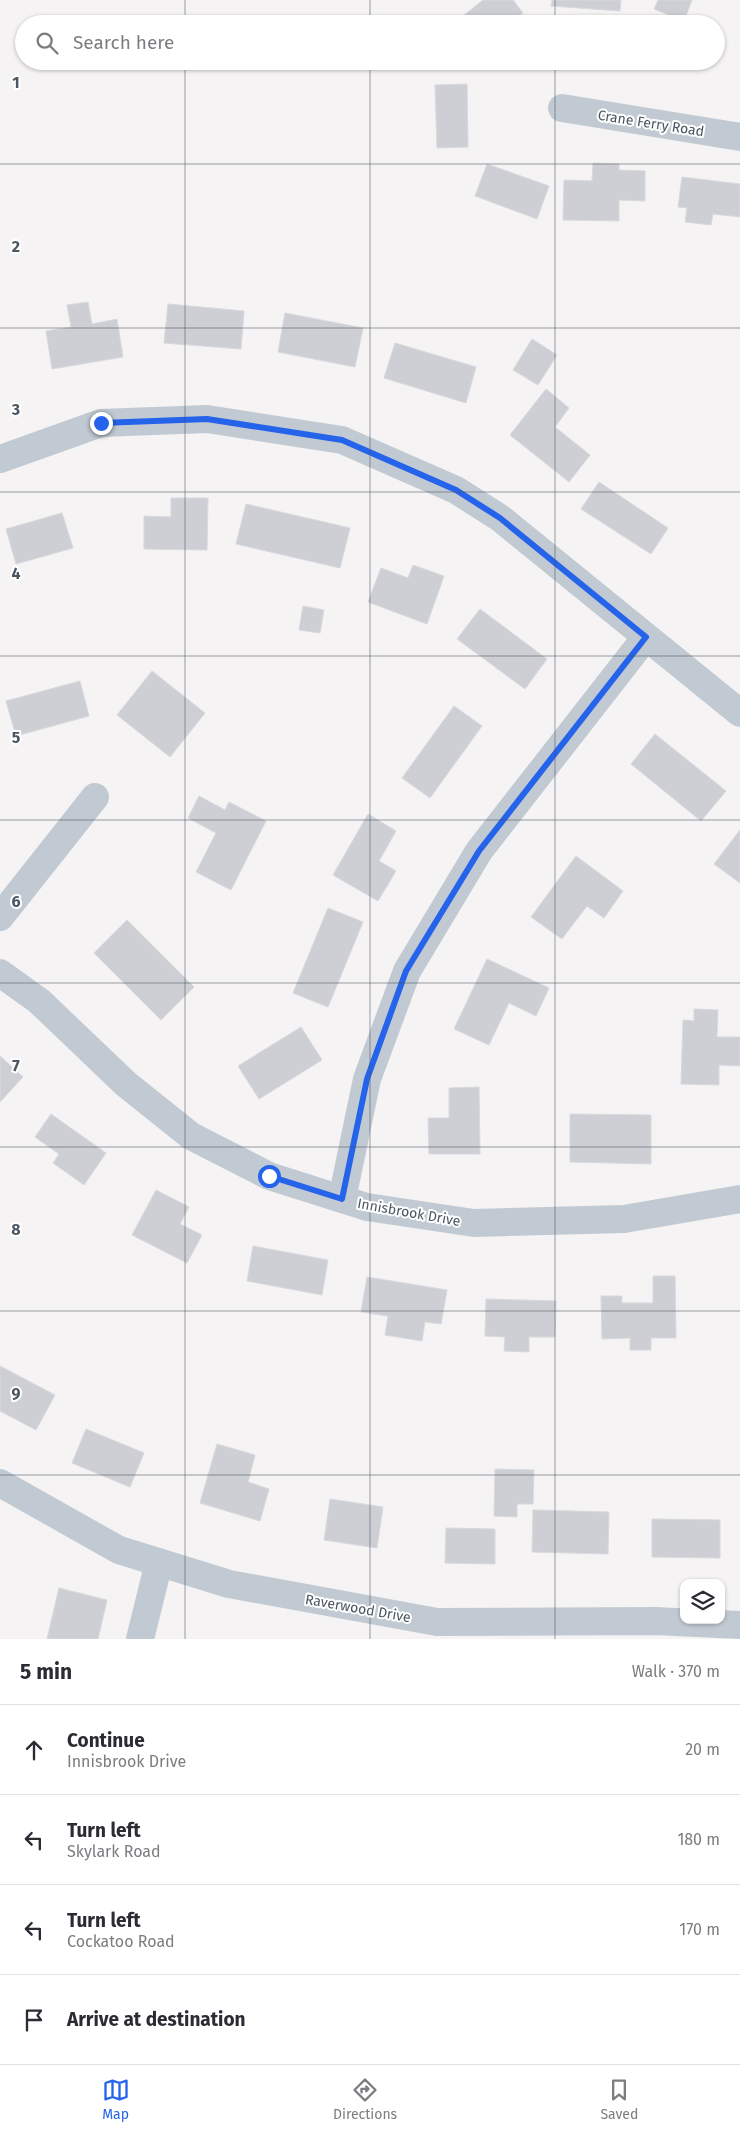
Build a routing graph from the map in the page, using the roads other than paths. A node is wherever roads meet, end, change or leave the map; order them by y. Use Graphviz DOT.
graph roads {
  1 [pos="562,108"];
  2 [pos="740,138"];
  3 [pos="0,459"];
  4 [pos="646,637"];
  5 [pos="740,713"];
  6 [pos="95,797"];
  7 [pos="0,917"];
  8 [pos="0,973"];
  9 [pos="342,1199"];
  10 [pos="740,1199"];
  11 [pos="0,1483"];
  12 [pos="159,1562"];
  13 [pos="740,1625"];
  14 [pos="400,1628"];
  15 [pos="676,1630"];
  16 [pos="140,1639"];
  1 -- 2 [label="street, Crane Ferry Road"];
  3 -- 4 [label="street"];
  4 -- 5 [label="street"];
  4 -- 9 [label="street"];
  6 -- 7 [label="street"];
  8 -- 9 [label="street, Innisbrook Drive"];
  9 -- 10 [label="street, Innisbrook Drive"];
  11 -- 12 [label="street, Raverwood Drive"];
  12 -- 14 [label="street, Raverwood Drive"];
  12 -- 16 [label="street"];
  13 -- 15 [label="street, Raverwood Drive"];
  14 -- 15 [label="street, Raverwood Drive"];
}
